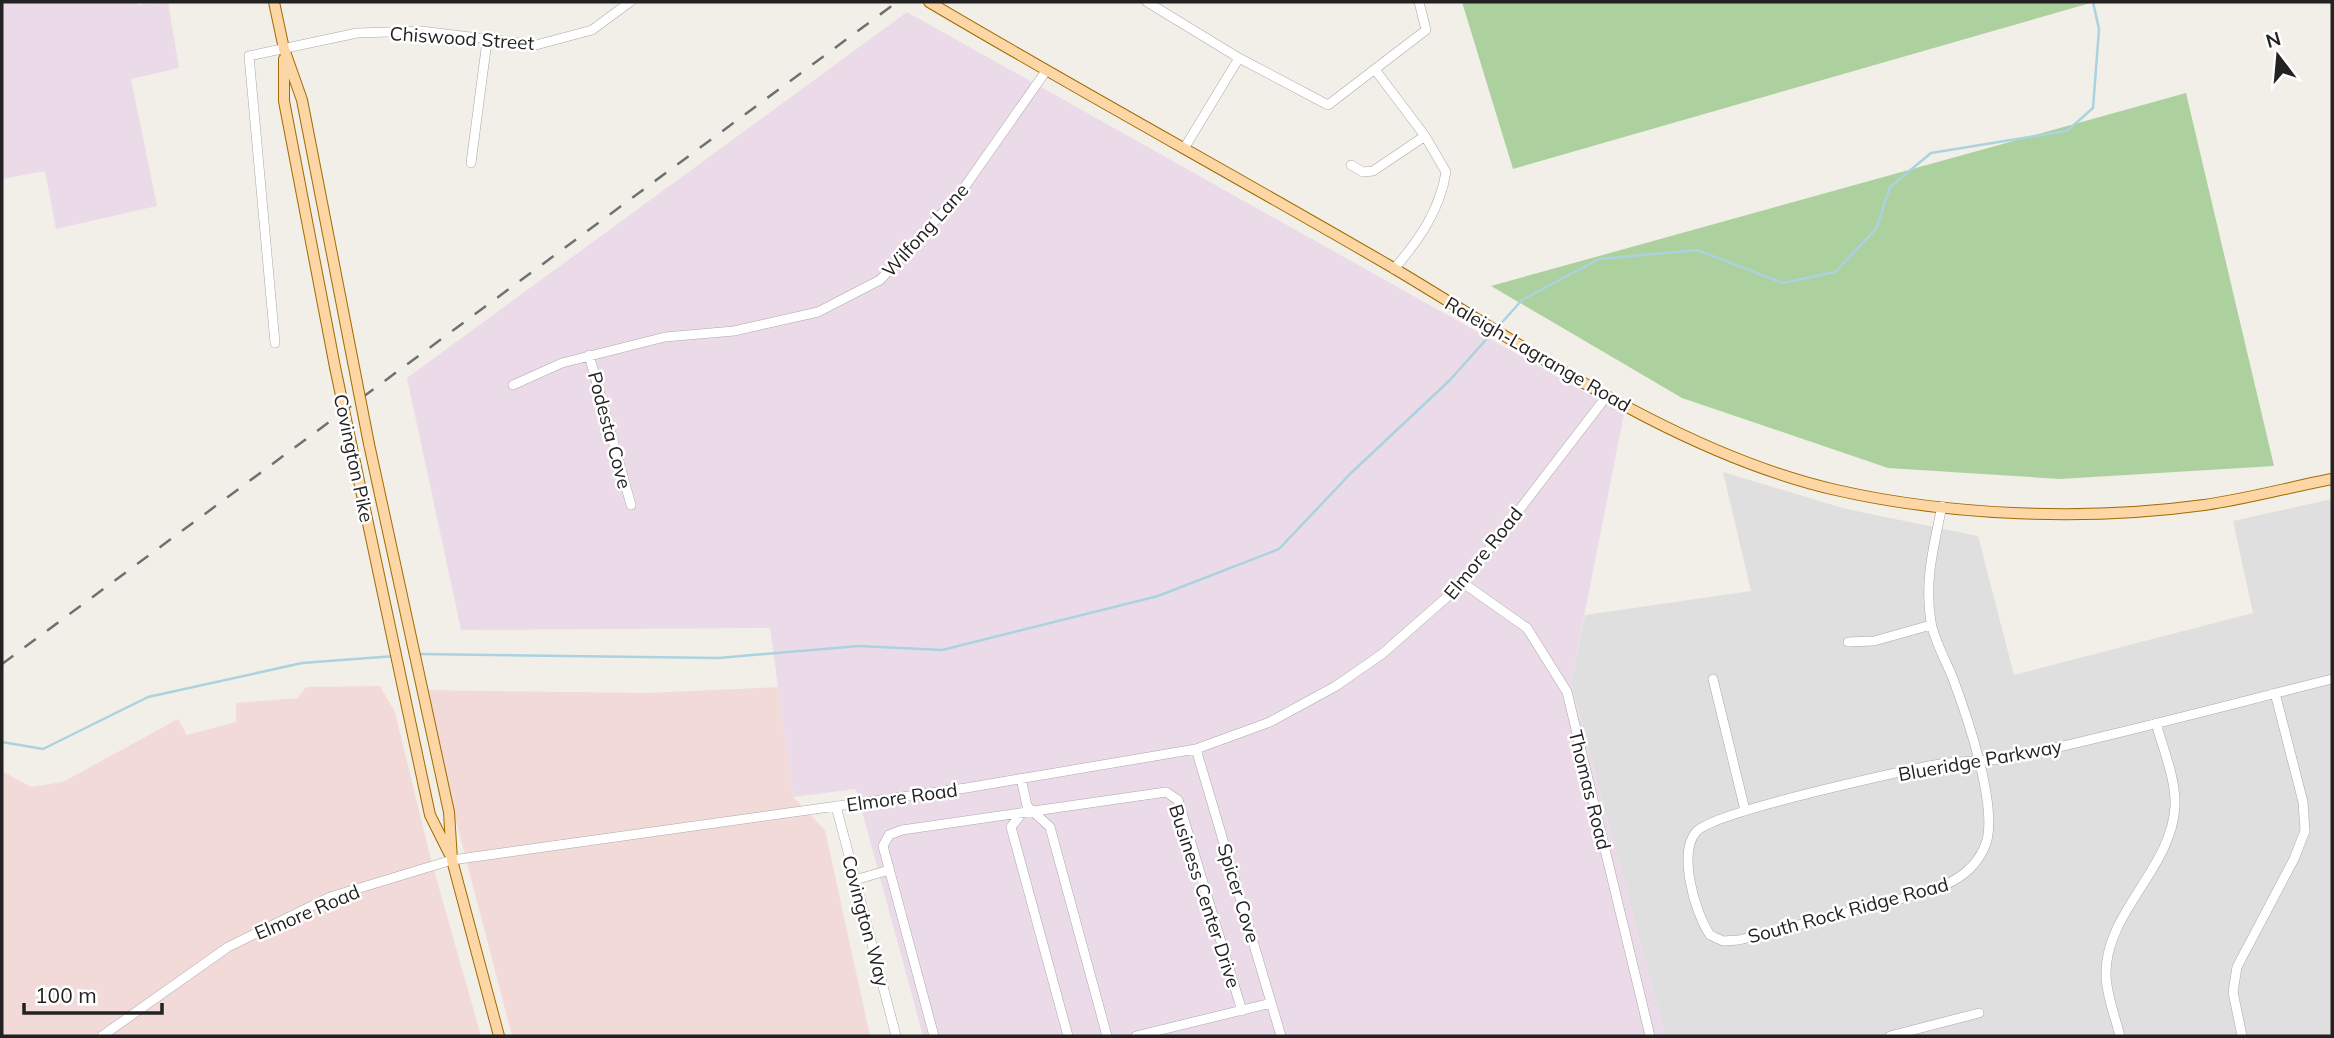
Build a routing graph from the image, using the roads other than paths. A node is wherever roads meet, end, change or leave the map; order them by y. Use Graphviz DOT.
graph roads {
  1 [pos="274,2"];
  2 [pos="630,2"];
  3 [pos="929,2"];
  4 [pos="1147,2"];
  5 [pos="1419,2"];
  6 [pos="487,41"];
  7 [pos="284,50"];
  8 [pos="1239,58"];
  9 [pos="1046,71"];
  10 [pos="1376,71"];
  11 [pos="1425,136"];
  12 [pos="1185,147"];
  13 [pos="471,163"];
  14 [pos="1351,165"];
  15 [pos="1394,269"];
  16 [pos="275,343"];
  17 [pos="589,355"];
  18 [pos="513,386"];
  19 [pos="1606,397"];
  20 [pos="2332,479"];
  21 [pos="631,505"];
  22 [pos="1942,506"];
  23 [pos="1463,583"];
  24 [pos="1931,625"];
  25 [pos="1847,642"];
  26 [pos="1713,679"];
  27 [pos="2332,679"];
  28 [pos="2275,693"];
  29 [pos="2156,723"];
  30 [pos="1196,750"];
  31 [pos="1979,762"];
  32 [pos="1021,778"];
  33 [pos="836,806"];
  34 [pos="1031,809"];
  35 [pos="1745,810"];
  36 [pos="1021,815"];
  37 [pos="452,860"];
  38 [pos="890,870"];
  39 [pos="855,880"];
  40 [pos="1710,935"];
  41 [pos="1271,1003"];
  42 [pos="1242,1011"];
  43 [pos="1979,1013"];
  44 [pos="102,1036"];
  45 [pos="499,1036"];
  46 [pos="896,1036"];
  47 [pos="934,1036"];
  48 [pos="1068,1036"];
  49 [pos="1107,1036"];
  50 [pos="1136,1036"];
  51 [pos="1281,1036"];
  52 [pos="1650,1036"];
  53 [pos="1891,1036"];
  54 [pos="2120,1036"];
  55 [pos="2242,1036"];
  1 -- 7 [label="main road, Covington Pike"];
  2 -- 6 [label="street, Chiswood Street"];
  3 -- 9 [label="main road, Raleigh-Lagrange Road"];
  4 -- 8 [label="street"];
  5 -- 10 [label="street"];
  6 -- 7 [label="street, Chiswood Street"];
  6 -- 13 [label="street"];
  7 -- 16 [label="street, Chiswood Street"];
  7 -- 37 [label="main road, Covington Pike, bridge"];
  7 -- 37 [label="main road, Covington Pike, bridge"];
  8 -- 10 [label="street"];
  8 -- 12 [label="street"];
  9 -- 12 [label="main road, Raleigh-Lagrange Road"];
  9 -- 17 [label="street, Wilfong Lane"];
  10 -- 11 [label="street"];
  11 -- 14 [label="street"];
  11 -- 15 [label="street"];
  12 -- 15 [label="main road, Raleigh-Lagrange Road"];
  15 -- 19 [label="main road, Raleigh-Lagrange Road"];
  17 -- 18 [label="street, Wilfong Lane"];
  17 -- 21 [label="street, Podesta Cove"];
  19 -- 22 [label="main road, Raleigh-Lagrange Road"];
  19 -- 23 [label="street, Elmore Road"];
  20 -- 22 [label="main road, Raleigh-Lagrange Road"];
  22 -- 24 [label="street"];
  23 -- 30 [label="street, Elmore Road"];
  23 -- 52 [label="street, Thomas Road"];
  24 -- 25 [label="street"];
  24 -- 31 [label="street"];
  26 -- 35 [label="street"];
  27 -- 28 [label="street, Blueridge Parkway"];
  28 -- 29 [label="street, Blueridge Parkway"];
  28 -- 55 [label="street"];
  29 -- 31 [label="street, Blueridge Parkway"];
  29 -- 54 [label="street"];
  30 -- 32 [label="street, Elmore Road"];
  30 -- 41 [label="street, Spicer Cove"];
  31 -- 35 [label="street, Blueridge Parkway"];
  31 -- 40 [label="street, South Rock Ridge Road"];
  32 -- 33 [label="street, Elmore Road"];
  32 -- 34 [label="street"];
  33 -- 37 [label="street, Elmore Road"];
  33 -- 39 [label="street, Covington Way"];
  34 -- 36 [label="street"];
  34 -- 42 [label="street, Business Center Drive"];
  34 -- 49 [label="street"];
  35 -- 40 [label="street, Blueridge Parkway"];
  36 -- 38 [label="street"];
  36 -- 48 [label="street"];
  37 -- 44 [label="street, Elmore Road"];
  37 -- 45 [label="main road, Covington Pike"];
  38 -- 39 [label="street"];
  38 -- 47 [label="street"];
  39 -- 46 [label="street, Covington Way"];
  41 -- 42 [label="street, Business Center Drive"];
  41 -- 51 [label="street, Spicer Cove"];
  42 -- 50 [label="street, Business Center Drive"];
  43 -- 53 [label="street"];
}
